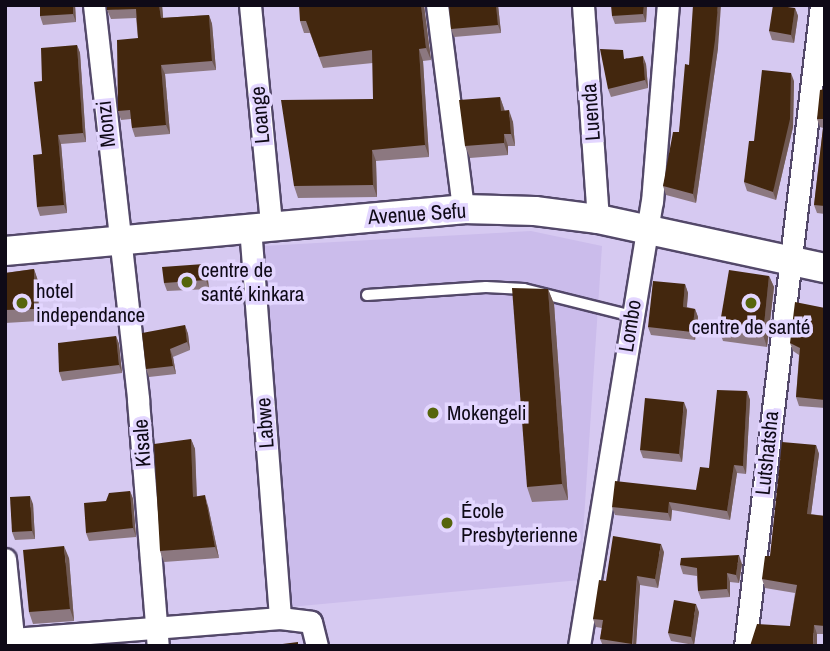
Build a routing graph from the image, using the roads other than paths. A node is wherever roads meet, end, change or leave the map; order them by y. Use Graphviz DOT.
graph roads {
  1 [pos="94,5"];
  2 [pos="250,5"];
  3 [pos="437,5"];
  4 [pos="583,5"];
  5 [pos="668,5"];
  6 [pos="821,5"];
  7 [pos="463,209"];
  8 [pos="598,219"];
  9 [pos="261,226"];
  10 [pos="645,231"];
  11 [pos="120,242"];
  12 [pos="5,251"];
  13 [pos="789,261"];
  14 [pos="825,268"];
  15 [pos="367,295"];
  16 [pos="632,316"];
  17 [pos="5,559"];
  18 [pos="280,618"];
  19 [pos="157,636"];
  20 [pos="13,643"];
  21 [pos="317,646"];
  22 [pos="579,646"];
  23 [pos="746,646"];
  1 -- 11 [label="street, Monzi"];
  2 -- 9 [label="street, Loange"];
  3 -- 7 [label="street"];
  4 -- 8 [label="street, Luenda"];
  5 -- 10 [label="street, Lombo"];
  6 -- 13 [label="street, Lutshatsha"];
  7 -- 8 [label="main road, Avenue Sefu"];
  7 -- 9 [label="main road, Avenue Sefu"];
  8 -- 10 [label="main road, Avenue Sefu"];
  9 -- 11 [label="main road, Avenue Sefu"];
  9 -- 18 [label="street, Labwe"];
  10 -- 13 [label="main road, Avenue Sefu"];
  10 -- 16 [label="street, Lombo"];
  11 -- 12 [label="main road, Avenue Sefu"];
  11 -- 19 [label="street, Kisale"];
  13 -- 14 [label="main road, Avenue Sefu"];
  13 -- 23 [label="street, Lutshatsha"];
  15 -- 16 [label="lane"];
  16 -- 22 [label="street, Lombo"];
  17 -- 20 [label="street"];
  18 -- 19 [label="street"];
  18 -- 21 [label="street"];
  19 -- 20 [label="street"];
}
